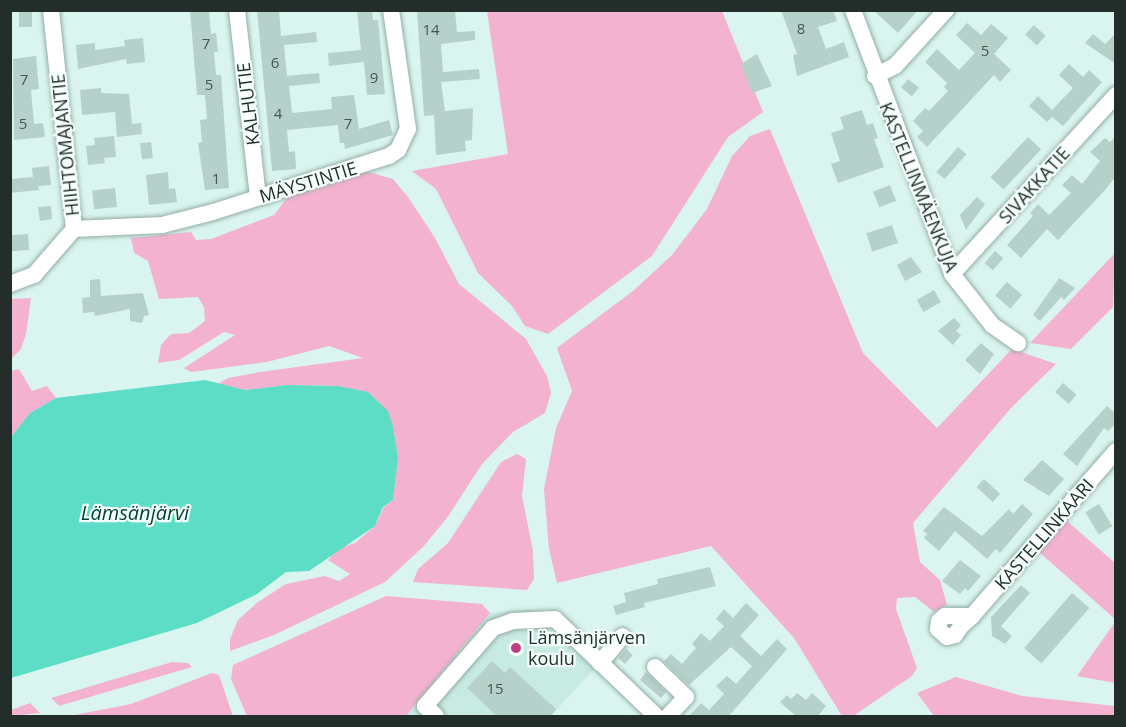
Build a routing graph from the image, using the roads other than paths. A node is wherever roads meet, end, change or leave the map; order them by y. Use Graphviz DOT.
graph roads {
  1 [pos="51,10"];
  2 [pos="237,10"];
  3 [pos="391,10"];
  4 [pos="853,10"];
  5 [pos="946,10"];
  6 [pos="875,76"];
  7 [pos="1116,95"];
  8 [pos="258,197"];
  9 [pos="74,229"];
  10 [pos="952,274"];
  11 [pos="10,284"];
  12 [pos="1018,343"];
  13 [pos="1116,452"];
  14 [pos="972,616"];
  15 [pos="623,636"];
  16 [pos="600,663"];
  17 [pos="655,667"];
  18 [pos="436,717"];
  19 [pos="656,717"];
  20 [pos="668,717"];
  1 -- 9 [label="street, HIIHTOMAJANTIE"];
  2 -- 8 [label="street, KALHUTIE"];
  3 -- 8 [label="street, MÄYSTINTIE"];
  4 -- 6 [label="street, KASTELLINMÄENKUJA"];
  5 -- 6 [label="street"];
  6 -- 10 [label="street, KASTELLINMÄENKUJA"];
  7 -- 10 [label="street, SIVAKKATIE"];
  8 -- 9 [label="street, MÄYSTINTIE"];
  9 -- 11 [label="street, HIIHTOMAJANTIE"];
  10 -- 12 [label="street, KASTELLINMÄENKUJA"];
  13 -- 14 [label="street, KASTELLINKAARI"];
  15 -- 16 [label="street"];
  16 -- 18 [label="street"];
  16 -- 19 [label="street"];
  17 -- 20 [label="street"];
}
